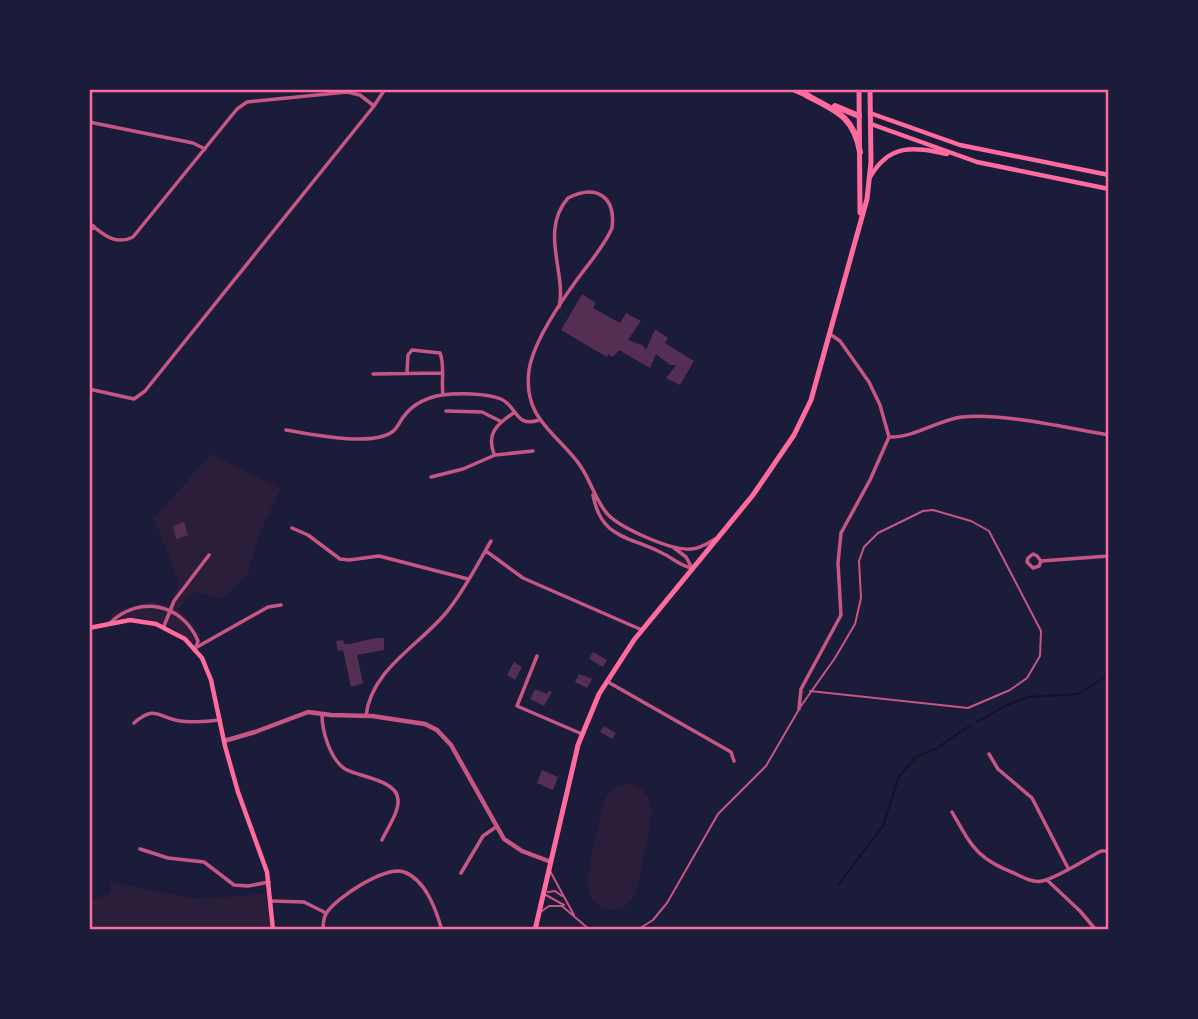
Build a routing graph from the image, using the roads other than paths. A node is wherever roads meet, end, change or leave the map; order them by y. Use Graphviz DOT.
graph roads {
  1 [pos="385,89"];
  2 [pos="793,89"];
  3 [pos="859,89"];
  4 [pos="870,89"];
  5 [pos="806,95"];
  6 [pos="374,106"];
  7 [pos="870,113"];
  8 [pos="859,116"];
  9 [pos="89,122"];
  10 [pos="870,124"];
  11 [pos="205,149"];
  12 [pos="860,152"];
  13 [pos="967,159"];
  14 [pos="1109,175"];
  15 [pos="870,178"];
  16 [pos="1109,189"];
  17 [pos="861,216"];
  18 [pos="89,223"];
  19 [pos="94,226"];
  20 [pos="89,232"];
  21 [pos="559,307"];
  22 [pos="830,334"];
  23 [pos="407,372"];
  24 [pos="441,373"];
  25 [pos="373,374"];
  26 [pos="89,389"];
  27 [pos="443,395"];
  28 [pos="446,411"];
  29 [pos="515,412"];
  30 [pos="539,420"];
  31 [pos="500,421"];
  32 [pos="286,430"];
  33 [pos="1109,435"];
  34 [pos="889,437"];
  35 [pos="533,451"];
  36 [pos="495,454"];
  37 [pos="431,477"];
  38 [pos="592,490"];
  39 [pos="292,528"];
  40 [pos="719,537"];
  41 [pos="491,541"];
  42 [pos="660,541"];
  43 [pos="486,551"];
  44 [pos="209,555"];
  45 [pos="1109,556"];
  46 [pos="1041,561"];
  47 [pos="692,568"];
  48 [pos="468,579"];
  49 [pos="281,605"];
  50 [pos="170,610"];
  51 [pos="110,623"];
  52 [pos="164,626"];
  53 [pos="89,628"];
  54 [pos="642,630"];
  55 [pos="195,649"];
  56 [pos="537,656"];
  57 [pos="606,681"];
  58 [pos="810,691"];
  59 [pos="799,709"];
  60 [pos="322,714"];
  61 [pos="366,716"];
  62 [pos="219,720"];
  63 [pos="134,723"];
  64 [pos="582,734"];
  65 [pos="224,741"];
  66 [pos="989,754"];
  67 [pos="734,761"];
  68 [pos="952,812"];
  69 [pos="496,827"];
  70 [pos="382,840"];
  71 [pos="140,849"];
  72 [pos="1109,851"];
  73 [pos="550,865"];
  74 [pos="1068,868"];
  75 [pos="461,873"];
  76 [pos="1047,880"];
  77 [pos="269,882"];
  78 [pos="543,893"];
  79 [pos="565,899"];
  80 [pos="271,901"];
  81 [pos="567,909"];
  82 [pos="326,913"];
  83 [pos="538,915"];
  84 [pos="577,919"];
  85 [pos="273,930"];
  86 [pos="323,930"];
  87 [pos="442,930"];
  88 [pos="535,930"];
  89 [pos="590,930"];
  90 [pos="637,930"];
  91 [pos="1096,930"];
  1 -- 6 [label="street"];
  2 -- 5 [label="highway"];
  3 -- 8 [label="main road"];
  4 -- 7 [label="main road"];
  5 -- 8 [label="highway"];
  5 -- 12 [label="highway"];
  6 -- 11 [label="street"];
  6 -- 26 [label="street"];
  7 -- 8 [label="main road"];
  7 -- 10 [label="main road"];
  7 -- 14 [label="main road"];
  8 -- 10 [label="main road"];
  8 -- 12 [label="main road"];
  9 -- 11 [label="street"];
  10 -- 13 [label="main road"];
  10 -- 15 [label="main road"];
  11 -- 19 [label="street"];
  12 -- 17 [label="main road"];
  13 -- 15 [label="main road"];
  13 -- 16 [label="main road"];
  15 -- 17 [label="main road"];
  17 -- 22 [label="main road"];
  18 -- 19 [label="street"];
  19 -- 20 [label="street"];
  21 -- 21 [label="street"];
  21 -- 30 [label="street"];
  22 -- 34 [label="street"];
  22 -- 40 [label="main road"];
  23 -- 24 [label="street"];
  23 -- 24 [label="street"];
  23 -- 25 [label="street"];
  24 -- 27 [label="street"];
  27 -- 29 [label="street"];
  27 -- 32 [label="street"];
  28 -- 31 [label="street"];
  29 -- 30 [label="street"];
  29 -- 31 [label="street"];
  30 -- 38 [label="street"];
  31 -- 36 [label="street"];
  33 -- 34 [label="street"];
  34 -- 59 [label="street"];
  35 -- 36 [label="street"];
  36 -- 37 [label="street"];
  38 -- 42 [label="street"];
  38 -- 47 [label="street"];
  39 -- 48 [label="street"];
  40 -- 42 [label="street"];
  40 -- 47 [label="main road"];
  41 -- 43 [label="street"];
  42 -- 47 [label="street"];
  43 -- 48 [label="street"];
  43 -- 54 [label="street"];
  44 -- 50 [label="street"];
  45 -- 46 [label="street"];
  47 -- 54 [label="main road"];
  48 -- 61 [label="street"];
  49 -- 55 [label="street"];
  50 -- 51 [label="street"];
  50 -- 52 [label="street"];
  50 -- 55 [label="street"];
  51 -- 52 [label="main road"];
  51 -- 53 [label="main road"];
  52 -- 55 [label="main road"];
  54 -- 57 [label="main road"];
  55 -- 62 [label="main road"];
  56 -- 64 [label="street"];
  57 -- 64 [label="main road"];
  57 -- 67 [label="street"];
  58 -- 58 [label="lane"];
  58 -- 59 [label="lane"];
  59 -- 90 [label="lane"];
  60 -- 61 [label="street"];
  60 -- 65 [label="street"];
  60 -- 70 [label="street"];
  61 -- 69 [label="street"];
  62 -- 63 [label="street"];
  62 -- 65 [label="main road"];
  64 -- 73 [label="main road"];
  65 -- 77 [label="main road"];
  66 -- 74 [label="street"];
  68 -- 76 [label="street"];
  69 -- 73 [label="street"];
  69 -- 75 [label="street"];
  71 -- 77 [label="street"];
  72 -- 74 [label="street"];
  73 -- 78 [label="main road"];
  73 -- 79 [label="lane"];
  74 -- 76 [label="street"];
  76 -- 91 [label="street"];
  77 -- 80 [label="main road"];
  78 -- 79 [label="lane"];
  78 -- 81 [label="lane"];
  78 -- 83 [label="main road"];
  79 -- 84 [label="lane"];
  80 -- 82 [label="street"];
  80 -- 85 [label="main road"];
  81 -- 83 [label="lane"];
  81 -- 84 [label="lane"];
  82 -- 86 [label="street"];
  82 -- 87 [label="street"];
  83 -- 88 [label="main road"];
  84 -- 89 [label="lane"];
}
